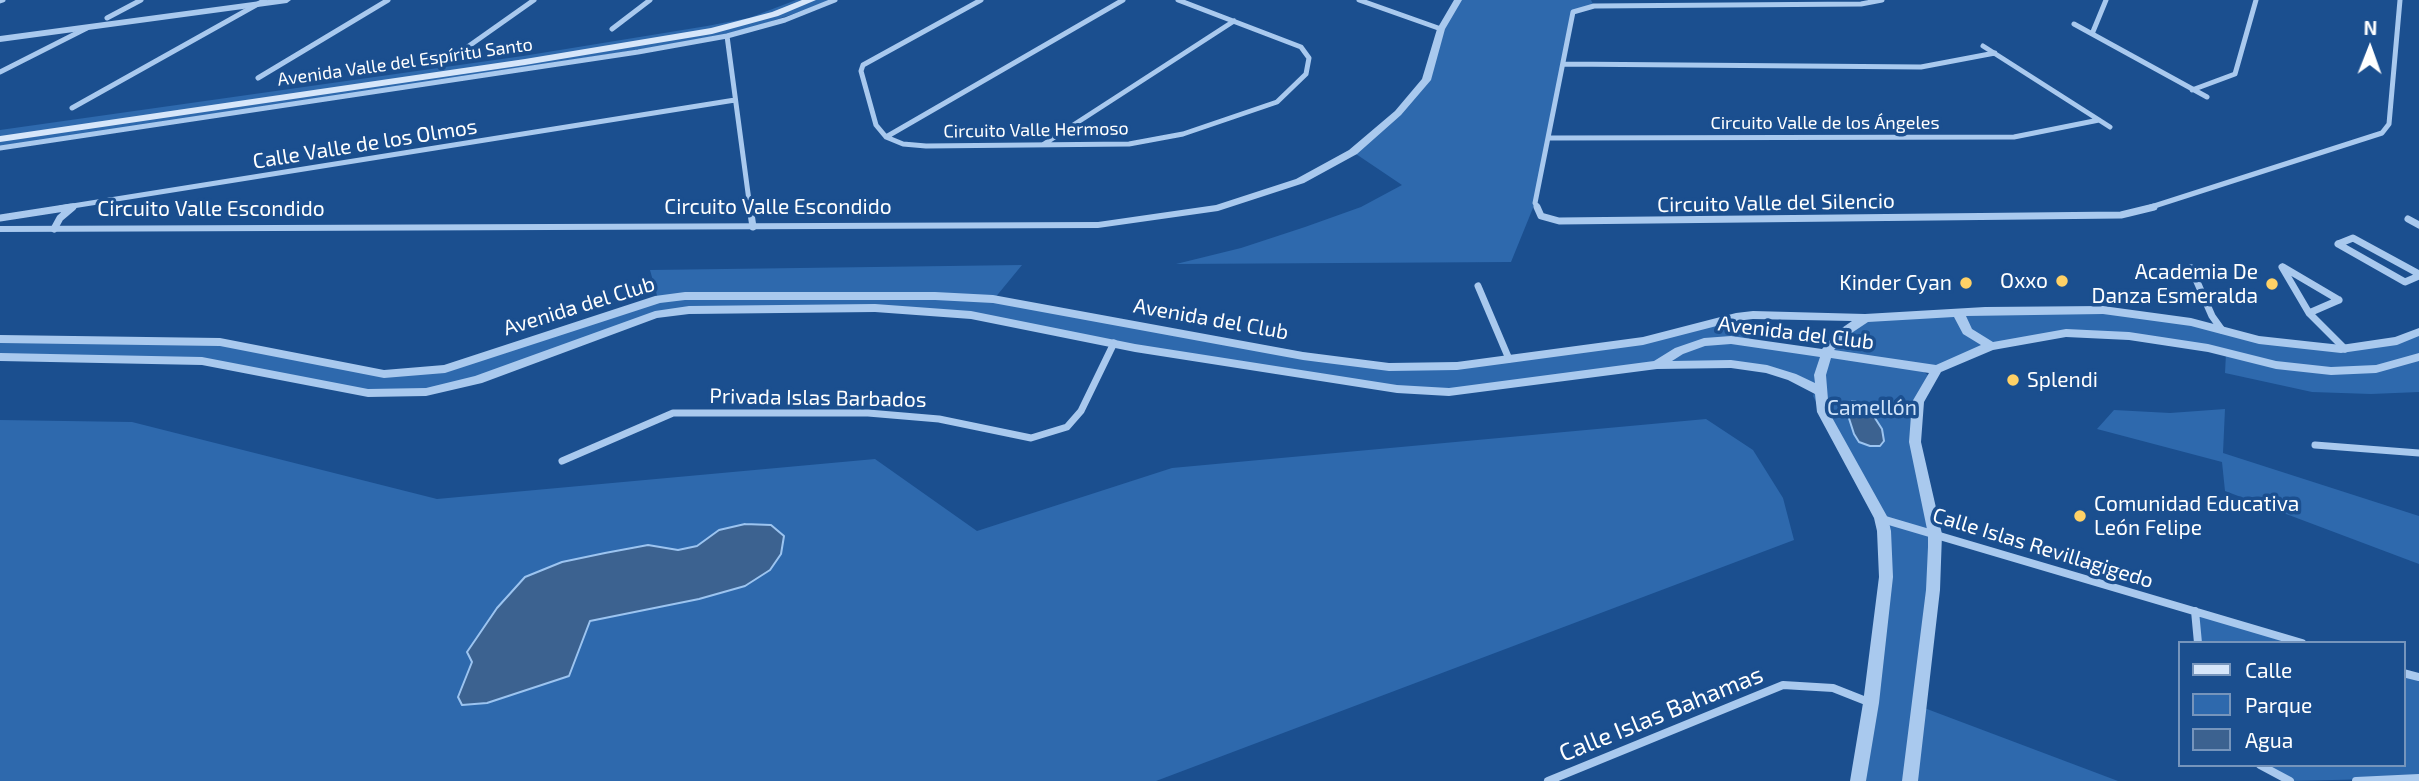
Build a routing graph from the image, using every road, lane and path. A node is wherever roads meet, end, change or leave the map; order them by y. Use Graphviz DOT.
graph roads {
  1 [pos="141,0"];
  2 [pos="240,0"];
  3 [pos="288,0"];
  4 [pos="388,0"];
  5 [pos="534,0"];
  6 [pos="650,0"];
  7 [pos="811,0"];
  8 [pos="835,0"];
  9 [pos="981,0"];
  10 [pos="1123,0"];
  11 [pos="1178,0"];
  12 [pos="1359,0"];
  13 [pos="1458,0"];
  14 [pos="1882,0"];
  15 [pos="2106,0"];
  16 [pos="2256,0"];
  17 [pos="2400,0"];
  18 [pos="260,2"];
  19 [pos="107,18"];
  20 [pos="1234,21"];
  21 [pos="2074,24"];
  22 [pos="89,27"];
  23 [pos="612,29"];
  24 [pos="1441,29"];
  25 [pos="0,33"];
  26 [pos="2092,34"];
  27 [pos="727,36"];
  28 [pos="0,39"];
  29 [pos="1983,46"];
  30 [pos="466,48"];
  31 [pos="1994,53"];
  32 [pos="1563,64"];
  33 [pos="0,72"];
  34 [pos="258,78"];
  35 [pos="2192,90"];
  36 [pos="2207,97"];
  37 [pos="734,100"];
  38 [pos="72,108"];
  39 [pos="2099,120"];
  40 [pos="2110,127"];
  41 [pos="886,137"];
  42 [pos="1549,138"];
  43 [pos="0,139"];
  44 [pos="1044,144"];
  45 [pos="0,148"];
  46 [pos="74,206"];
  47 [pos="2419,215"];
  48 [pos="0,218"];
  49 [pos="2419,225"];
  50 [pos="752,227"];
  51 [pos="0,229"];
  52 [pos="54,229"];
  53 [pos="2191,268"];
  54 [pos="2419,275"];
  55 [pos="2411,279"];
  56 [pos="2419,284"];
  57 [pos="1478,286"];
  58 [pos="720,296"];
  59 [pos="716,310"];
  60 [pos="2309,313"];
  61 [pos="1959,314"];
  62 [pos="1824,317"];
  63 [pos="1865,318"];
  64 [pos="1846,328"];
  65 [pos="2222,330"];
  66 [pos="2419,332"];
  67 [pos="0,339"];
  68 [pos="2397,341"];
  69 [pos="1114,343"];
  70 [pos="1991,346"];
  71 [pos="2345,349"];
  72 [pos="2419,355"];
  73 [pos="0,357"];
  74 [pos="1509,359"];
  75 [pos="1896,364"];
  76 [pos="1657,365"];
  77 [pos="1937,369"];
  78 [pos="1821,392"];
  79 [pos="2315,445"];
  80 [pos="2419,453"];
  81 [pos="562,461"];
  82 [pos="1881,518"];
  83 [pos="1935,534"];
  84 [pos="2195,611"];
  85 [pos="2197,641"];
  86 [pos="2295,641"];
  87 [pos="1871,703"];
  88 [pos="2264,767"];
  89 [pos="2419,778"];
  90 [pos="1548,781"];
  91 [pos="1858,781"];
  92 [pos="1910,781"];
  93 [pos="2290,781"];
  94 [pos="2356,781"];
  1 -- 19 [label="street"];
  2 -- 19 [label="street"];
  3 -- 18 [label="street"];
  4 -- 34 [label="street"];
  5 -- 30 [label="street"];
  6 -- 23 [label="street"];
  7 -- 43 [label="main road, Avenida Valle del Espíritu Santo"];
  8 -- 27 [label="street"];
  9 -- 41 [label="street"];
  10 -- 41 [label="street"];
  11 -- 20 [label="street, Circuito Valle Hermoso"];
  12 -- 24 [label="street"];
  13 -- 24 [label="street, Circuito Valle Escondido"];
  14 -- 32 [label="street, Circuito Valle del Silencio"];
  15 -- 26 [label="street"];
  16 -- 35 [label="street"];
  17 -- 42 [label="street, Circuito Valle del Silencio"];
  18 -- 22 [label="street"];
  18 -- 38 [label="street"];
  19 -- 25 [label="street"];
  20 -- 44 [label="street"];
  20 -- 44 [label="street, Circuito Valle Hermoso"];
  21 -- 26 [label="street"];
  22 -- 28 [label="street"];
  22 -- 33 [label="street"];
  24 -- 50 [label="street, Circuito Valle Escondido"];
  26 -- 35 [label="street"];
  27 -- 37 [label="street"];
  27 -- 45 [label="street"];
  29 -- 31 [label="street"];
  31 -- 32 [label="street"];
  31 -- 39 [label="street"];
  32 -- 42 [label="street, Circuito Valle del Silencio"];
  35 -- 36 [label="street"];
  37 -- 46 [label="street, Calle Valle de los Olmos"];
  37 -- 50 [label="street"];
  39 -- 40 [label="street"];
  39 -- 42 [label="street, Circuito Valle de los Ángeles"];
  41 -- 44 [label="street, Circuito Valle Hermoso"];
  46 -- 48 [label="street, Calle Valle de los Olmos"];
  46 -- 52 [label="street"];
  47 -- 49 [label="street"];
  50 -- 52 [label="street, Circuito Valle Escondido"];
  51 -- 52 [label="street, Circuito Valle Escondido"];
  53 -- 65 [label="street"];
  54 -- 55 [label="street"];
  54 -- 55 [label="street"];
  55 -- 56 [label="street"];
  57 -- 74 [label="street"];
  58 -- 59 [label="street"];
  58 -- 67 [label="street, Avenida del Club"];
  58 -- 74 [label="street, Avenida del Club"];
  59 -- 69 [label="street, Avenida del Club"];
  59 -- 73 [label="street, Avenida del Club"];
  60 -- 60 [label="street"];
  60 -- 71 [label="street"];
  61 -- 63 [label="street, Avenida del Club"];
  61 -- 65 [label="street, Avenida del Club"];
  61 -- 70 [label="street"];
  62 -- 63 [label="street, Avenida del Club"];
  62 -- 64 [label="street"];
  62 -- 74 [label="street, Avenida del Club"];
  63 -- 64 [label="street"];
  64 -- 78 [label="street"];
  65 -- 71 [label="street, Avenida del Club"];
  66 -- 68 [label="street, Avenida del Club"];
  68 -- 71 [label="street, Avenida del Club"];
  68 -- 72 [label="street"];
  69 -- 76 [label="street, Avenida del Club"];
  69 -- 81 [label="street, Privada Islas Barbados"];
  70 -- 72 [label="street"];
  70 -- 77 [label="street"];
  75 -- 76 [label="street, Avenida del Club"];
  75 -- 77 [label="street, Avenida del Club"];
  76 -- 78 [label="street"];
  77 -- 83 [label="street"];
  78 -- 82 [label="street"];
  79 -- 80 [label="street"];
  82 -- 83 [label="street, Calle Islas Revillagigedo"];
  82 -- 87 [label="street"];
  83 -- 84 [label="street, Calle Islas Revillagigedo"];
  83 -- 92 [label="street"];
  84 -- 85 [label="street"];
  84 -- 86 [label="street, Calle Islas Revillagigedo"];
  87 -- 90 [label="street, Calle Islas Bahamas"];
  87 -- 91 [label="street"];
  88 -- 93 [label="street"];
  89 -- 94 [label="street"];
}
